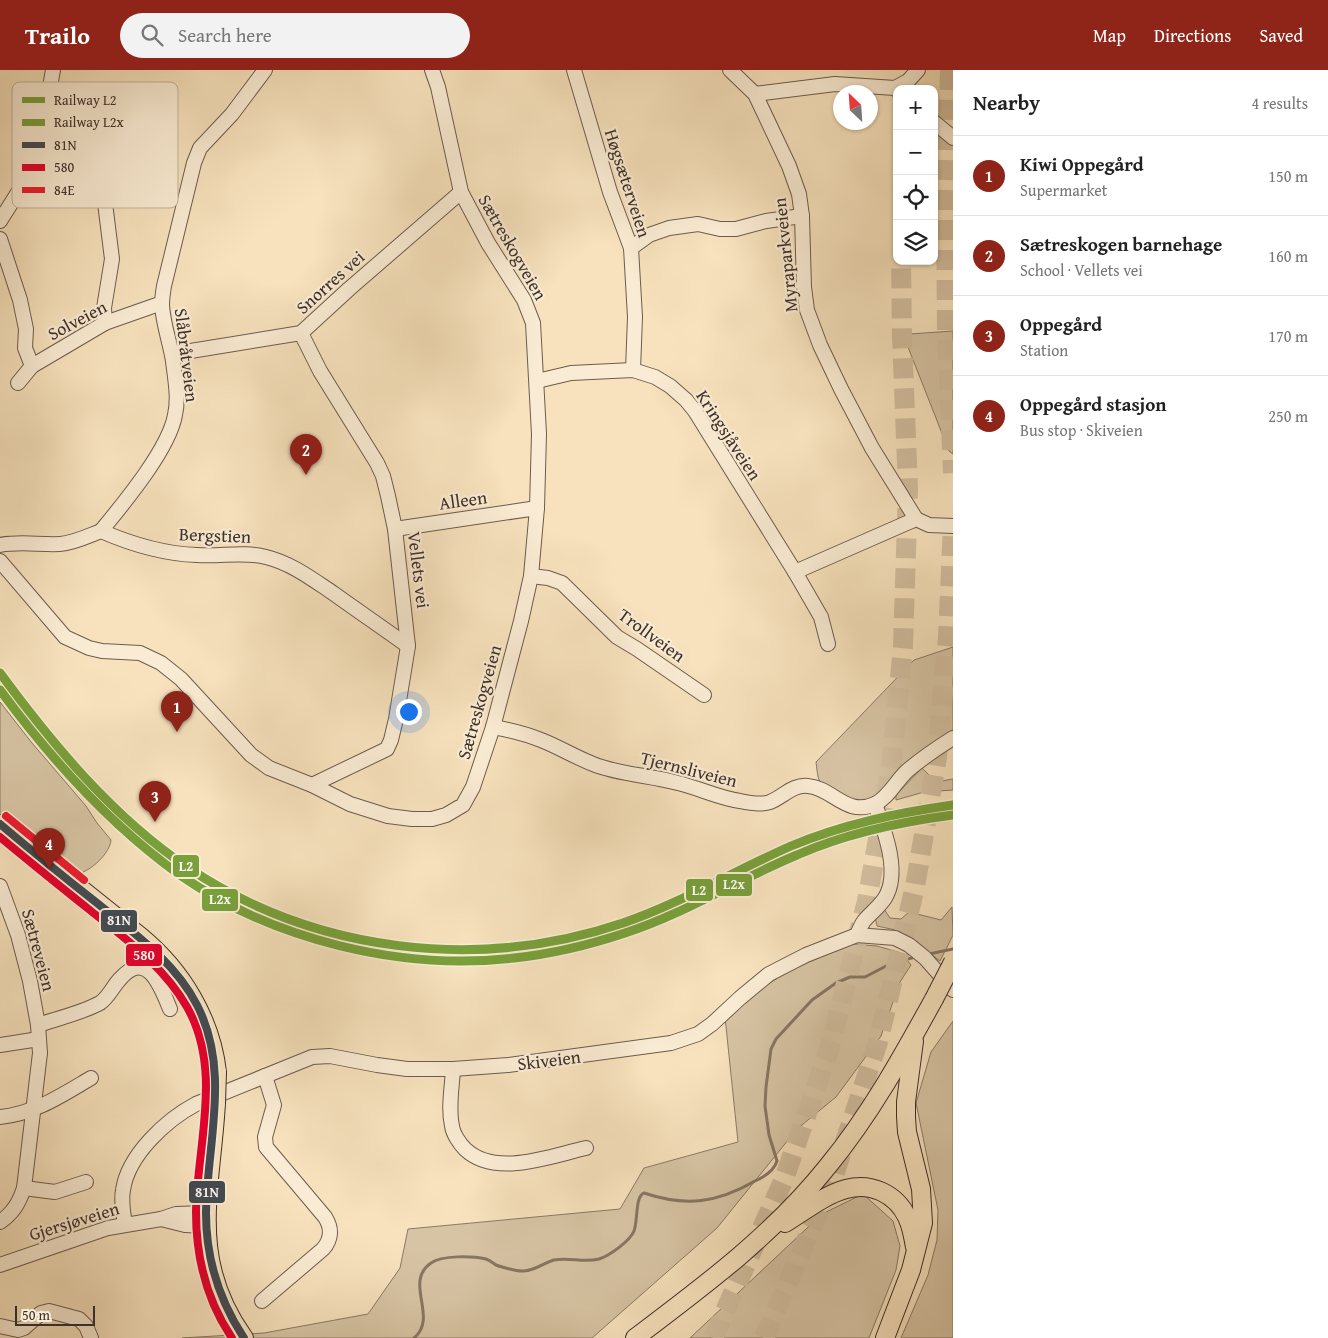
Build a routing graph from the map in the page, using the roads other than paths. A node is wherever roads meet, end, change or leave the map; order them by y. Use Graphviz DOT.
graph roads {
  1 [pos="265,70"];
  2 [pos="432,70"];
  3 [pos="574,70"];
  4 [pos="730,70"];
  5 [pos="918,70"];
  6 [pos="902,85"];
  7 [pos="893,89"];
  8 [pos="755,94"];
  9 [pos="938,125"];
  10 [pos="953,138"];
  11 [pos="461,192"];
  12 [pos="12,202"];
  13 [pos="106,208"];
  14 [pos="802,216"];
  15 [pos="0,221"];
  16 [pos="0,239"];
  17 [pos="631,248"];
  18 [pos="162,303"];
  19 [pos="104,323"];
  20 [pos="301,333"];
  21 [pos="172,354"];
  22 [pos="32,366"];
  23 [pos="633,370"];
  24 [pos="537,381"];
  25 [pos="18,383"];
  26 [pos="537,508"];
  27 [pos="916,518"];
  28 [pos="953,526"];
  29 [pos="395,529"];
  30 [pos="101,530"];
  31 [pos="0,545"];
  32 [pos="0,560"];
  33 [pos="796,572"];
  34 [pos="531,576"];
  35 [pos="828,644"];
  36 [pos="408,646"];
  37 [pos="704,695"];
  38 [pos="494,727"];
  39 [pos="953,738"];
  40 [pos="312,785"];
  41 [pos="874,804"];
  42 [pos="0,824"];
  43 [pos="0,886"];
  44 [pos="857,935"];
  45 [pos="953,962"];
  46 [pos="953,990"];
  47 [pos="170,1009"];
  48 [pos="38,1025"];
  49 [pos="916,1033"];
  50 [pos="39,1040"];
  51 [pos="0,1045"];
  52 [pos="453,1069"];
  53 [pos="265,1076"];
  54 [pos="91,1078"];
  55 [pos="34,1110"];
  56 [pos="0,1117"];
  57 [pos="586,1148"];
  58 [pos="86,1182"];
  59 [pos="24,1188"];
  60 [pos="6,1218"];
  61 [pos="206,1219"];
  62 [pos="125,1224"];
  63 [pos="762,1238"];
  64 [pos="916,1251"];
  65 [pos="0,1265"];
  66 [pos="262,1301"];
  67 [pos="0,1326"];
  68 [pos="242,1335"];
  69 [pos="91,1338"];
  70 [pos="635,1338"];
  71 [pos="885,1338"];
  1 -- 18 [label="street, Slåbråtveien"];
  2 -- 11 [label="street, Sætreskogveien"];
  3 -- 17 [label="street, Høgsæterveien"];
  4 -- 8 [label="street, Myraparkveien"];
  5 -- 6 [label="street"];
  7 -- 8 [label="street"];
  8 -- 14 [label="street, Myraparkveien"];
  9 -- 10 [label="street"];
  11 -- 20 [label="street, Snorres vei"];
  11 -- 24 [label="street, Sætreskogveien"];
  12 -- 15 [label="street"];
  13 -- 19 [label="street"];
  14 -- 17 [label="street"];
  14 -- 27 [label="street, Myraparkveien"];
  16 -- 22 [label="street"];
  17 -- 23 [label="street, Høgsæterveien"];
  18 -- 19 [label="street, Solveien"];
  18 -- 21 [label="street, Slåbråtveien"];
  19 -- 22 [label="street, Solveien"];
  20 -- 21 [label="street, Snorres vei"];
  20 -- 29 [label="street, Vellets vei"];
  21 -- 30 [label="street, Slåbråtveien"];
  22 -- 25 [label="street, Solveien"];
  23 -- 24 [label="street, Kringsjåveien"];
  23 -- 33 [label="street, Kringsjåveien"];
  24 -- 26 [label="street, Sætreskogveien"];
  26 -- 29 [label="street, Alleen"];
  26 -- 34 [label="street, Sætreskogveien"];
  27 -- 28 [label="street"];
  27 -- 33 [label="street"];
  29 -- 36 [label="street, Vellets vei"];
  30 -- 31 [label="street"];
  30 -- 36 [label="street, Bergstien"];
  32 -- 40 [label="street, Sætreskogveien"];
  33 -- 35 [label="street, Kringsjåveien"];
  34 -- 37 [label="street, Trollveien"];
  34 -- 38 [label="street, Sætreskogveien"];
  36 -- 40 [label="street, Vellets vei"];
  38 -- 40 [label="street, Sætreskogveien"];
  38 -- 41 [label="street, Tjernsliveien"];
  39 -- 41 [label="street"];
  41 -- 44 [label="street"];
  42 -- 61 [label="main road, bridge"];
  43 -- 48 [label="street, Sætreveien"];
  44 -- 46 [label="street, Skiveien"];
  44 -- 52 [label="street, Skiveien"];
  45 -- 49 [label="main road, bridge"];
  47 -- 48 [label="street"];
  48 -- 50 [label="street, Sætreveien"];
  49 -- 63 [label="main road"];
  49 -- 64 [label="main road"];
  50 -- 51 [label="street"];
  50 -- 55 [label="street, Sætreveien"];
  52 -- 53 [label="street, Skiveien"];
  52 -- 57 [label="street"];
  53 -- 62 [label="street, Skiveien"];
  53 -- 66 [label="street"];
  54 -- 55 [label="street"];
  55 -- 56 [label="street"];
  55 -- 59 [label="street, Sætreveien"];
  58 -- 59 [label="street"];
  59 -- 60 [label="street, Sætreveien"];
  61 -- 62 [label="street, Gjersjøveien"];
  61 -- 68 [label="main road"];
  62 -- 65 [label="street, Gjersjøveien"];
  63 -- 64 [label="main road"];
  63 -- 70 [label="main road"];
  64 -- 71 [label="main road"];
  67 -- 69 [label="street"];
}
